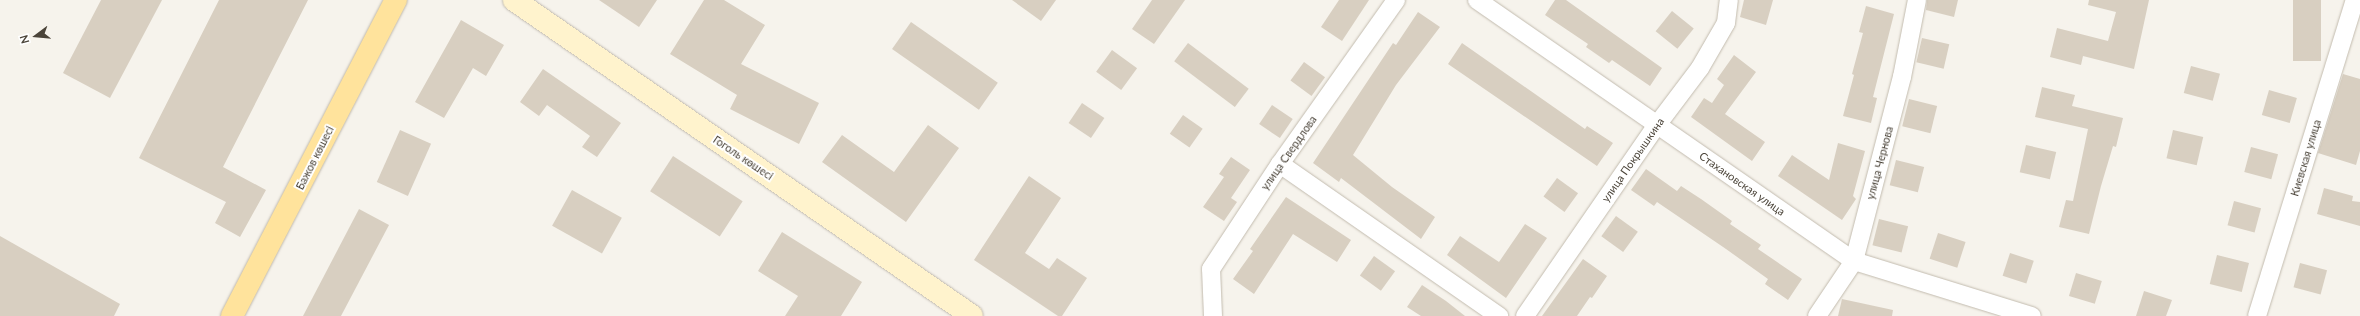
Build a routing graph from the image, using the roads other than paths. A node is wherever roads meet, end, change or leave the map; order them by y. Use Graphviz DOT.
graph roads {
  1 [pos="396,0"];
  2 [pos="514,0"];
  3 [pos="1396,0"];
  4 [pos="1477,0"];
  5 [pos="1729,0"];
  6 [pos="1917,0"];
  7 [pos="2355,0"];
  8 [pos="1657,125"];
  9 [pos="1280,164"];
  10 [pos="1854,261"];
  11 [pos="232,316"];
  12 [pos="972,316"];
  13 [pos="1213,316"];
  14 [pos="1499,316"];
  15 [pos="1525,316"];
  16 [pos="1817,316"];
  17 [pos="2032,316"];
  18 [pos="2257,316"];
  1 -- 11 [label="main road, Бажов көшесі"];
  2 -- 12 [label="main road, Гоголь көшесі"];
  3 -- 9 [label="street, улица Свердлова"];
  4 -- 8 [label="street, Стахановская улица"];
  5 -- 8 [label="street, улица Покрышкина"];
  6 -- 10 [label="street, улица Чернова"];
  7 -- 18 [label="street, Киевская улица"];
  8 -- 10 [label="street, Стахановская улица"];
  8 -- 15 [label="street, улица Покрышкина"];
  9 -- 13 [label="street, улица Свердлова"];
  9 -- 14 [label="street"];
  10 -- 16 [label="street, улица Чернова"];
  10 -- 17 [label="street, Стахановская улица"];
}
